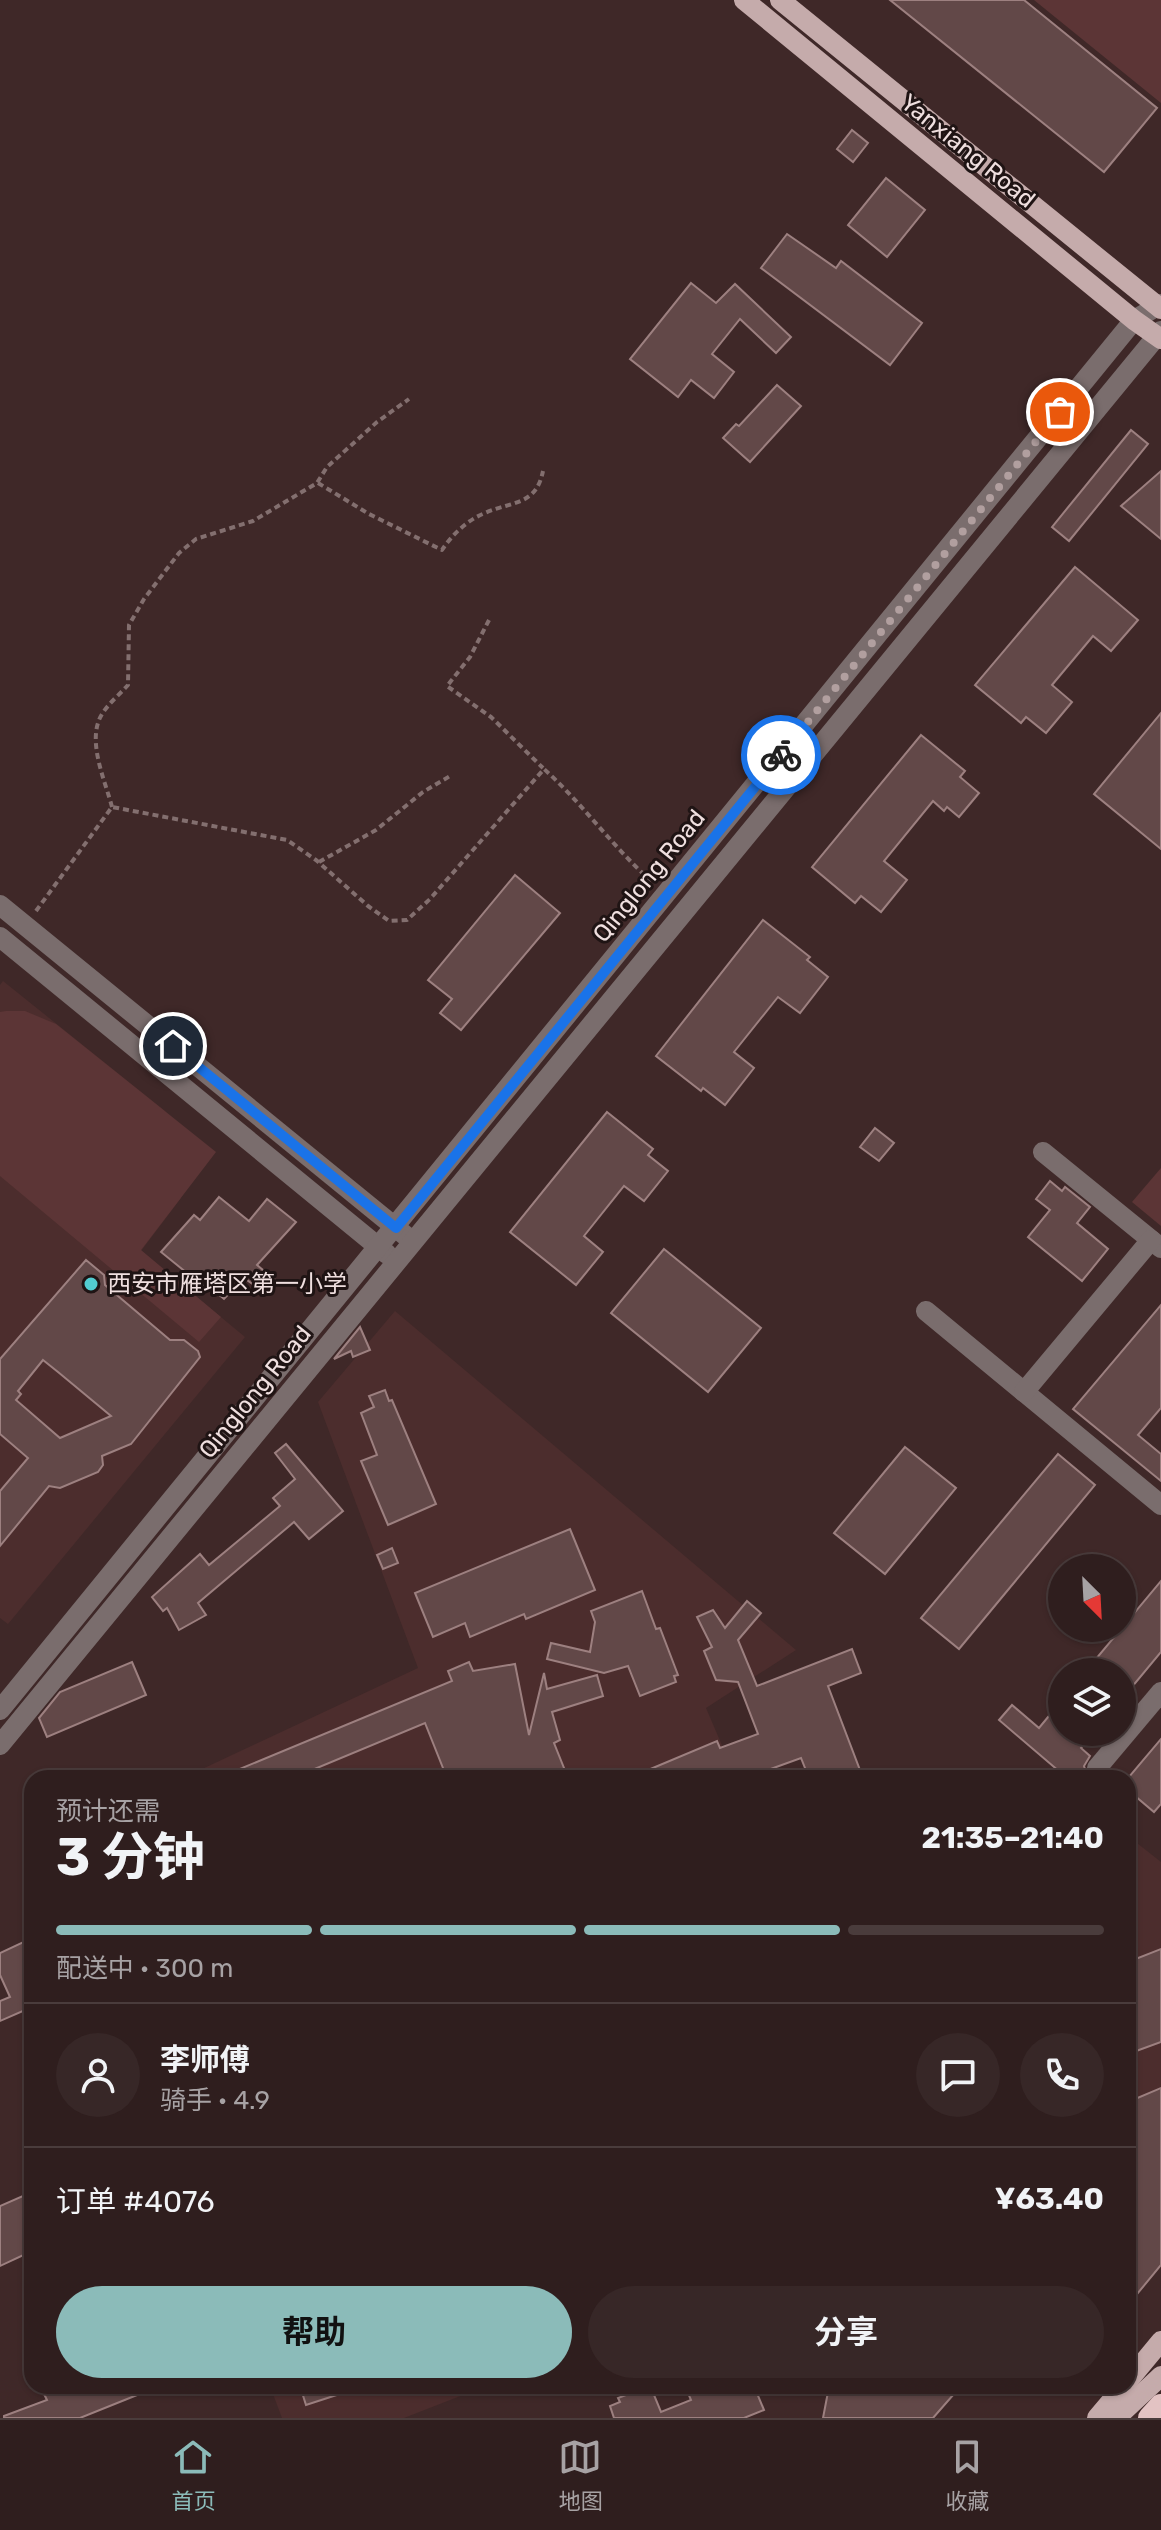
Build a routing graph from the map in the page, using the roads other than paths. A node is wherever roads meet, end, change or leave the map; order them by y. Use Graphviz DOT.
graph roads {
  1 [pos="744,0"];
  2 [pos="780,0"];
  3 [pos="1160,307"];
  4 [pos="1134,320"];
  5 [pos="1160,335"];
  6 [pos="0,905"];
  7 [pos="0,937"];
  8 [pos="1043,1152"];
  9 [pos="404,1234"];
  10 [pos="1156,1244"];
  11 [pos="379,1248"];
  12 [pos="395,1261"];
  13 [pos="926,1311"];
  14 [pos="1024,1392"];
  15 [pos="1161,1505"];
  16 [pos="1161,1692"];
  17 [pos="0,1710"];
  18 [pos="0,1745"];
  19 [pos="1097,1768"];
  20 [pos="1161,2341"];
  21 [pos="1136,2371"];
  22 [pos="1161,2376"];
  23 [pos="1117,2394"];
  24 [pos="1161,2406"];
  25 [pos="1097,2418"];
  26 [pos="1116,2418"];
  27 [pos="1150,2418"];
  1 -- 4 [label="main road, Yanxiang Road"];
  2 -- 3 [label="main road, Yanxiang Road"];
  3 -- 4 [label="street, Qinglong Road"];
  4 -- 5 [label="main road, Yanxiang Road"];
  4 -- 9 [label="street, Qinglong Road"];
  5 -- 9 [label="street, Qinglong Road"];
  6 -- 9 [label="street"];
  7 -- 11 [label="street"];
  8 -- 10 [label="street"];
  9 -- 11 [label="street, Qinglong Road"];
  9 -- 12 [label="street, Qinglong Road"];
  10 -- 14 [label="street"];
  11 -- 12 [label="street"];
  11 -- 17 [label="street, Qinglong Road"];
  12 -- 18 [label="street, Qinglong Road"];
  13 -- 14 [label="street"];
  14 -- 15 [label="street"];
  16 -- 19 [label="street"];
  20 -- 21 [label="main road"];
  22 -- 26 [label="main road"];
  23 -- 25 [label="main road"];
  24 -- 27 [label="highway"];
}
